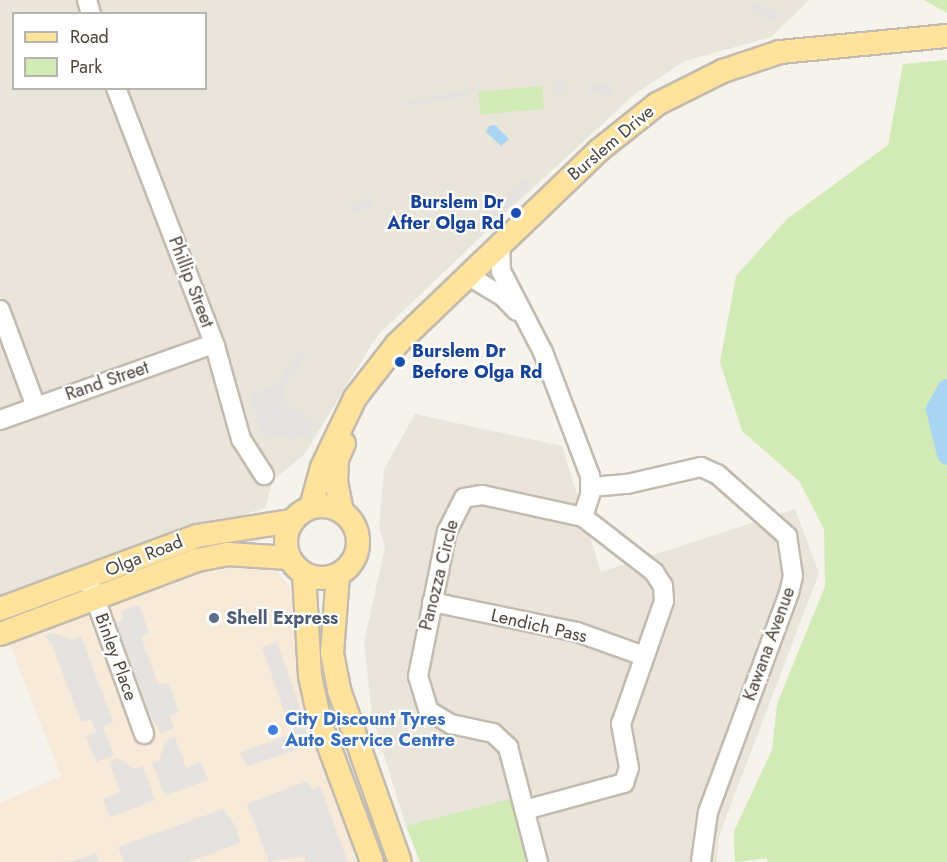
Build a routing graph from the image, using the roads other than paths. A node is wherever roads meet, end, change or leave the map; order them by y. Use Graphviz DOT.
graph roads {
  1 [pos="947,36"];
  2 [pos="117,90"];
  3 [pos="500,243"];
  4 [pos="467,275"];
  5 [pos="0,310"];
  6 [pos="529,323"];
  7 [pos="214,344"];
  8 [pos="355,398"];
  9 [pos="36,407"];
  10 [pos="0,420"];
  11 [pos="264,475"];
  12 [pos="591,487"];
  13 [pos="311,507"];
  14 [pos="342,512"];
  15 [pos="583,517"];
  16 [pos="292,521"];
  17 [pos="211,557"];
  18 [pos="132,560"];
  19 [pos="297,566"];
  20 [pos="338,575"];
  21 [pos="92,589"];
  22 [pos="334,598"];
  23 [pos="432,602"];
  24 [pos="0,609"];
  25 [pos="305,627"];
  26 [pos="0,634"];
  27 [pos="332,653"];
  28 [pos="644,656"];
  29 [pos="144,734"];
  30 [pos="333,759"];
  31 [pos="525,810"];
  32 [pos="372,862"];
  33 [pos="400,862"];
  34 [pos="538,862"];
  35 [pos="701,862"];
  1 -- 3 [label="main road, Burslem Drive"];
  2 -- 7 [label="street, Phillip Street"];
  3 -- 4 [label="main road, Burslem Drive"];
  3 -- 6 [label="street"];
  4 -- 6 [label="street"];
  4 -- 8 [label="main road, Burslem Drive"];
  5 -- 9 [label="street"];
  6 -- 12 [label="street"];
  7 -- 9 [label="street, Rand Street"];
  7 -- 11 [label="street, Phillip Street"];
  8 -- 13 [label="main road, Burslem Drive"];
  8 -- 14 [label="main road, Burslem Drive"];
  9 -- 10 [label="street, Rand Street"];
  12 -- 15 [label="street"];
  12 -- 35 [label="street, Kawana Avenue"];
  13 -- 14 [label="main road"];
  13 -- 16 [label="main road"];
  14 -- 20 [label="main road, Burslem Drive"];
  15 -- 23 [label="street, Panozza Circle"];
  15 -- 28 [label="street, Panozza Circle"];
  16 -- 18 [label="main road, Olga Road"];
  16 -- 19 [label="main road"];
  17 -- 18 [label="main road"];
  17 -- 19 [label="main road, Olga Road"];
  17 -- 21 [label="main road, Olga Road"];
  18 -- 21 [label="main road, Olga Road"];
  19 -- 20 [label="main road"];
  19 -- 25 [label="main road"];
  20 -- 22 [label="main road"];
  21 -- 24 [label="main road, Olga Road"];
  21 -- 26 [label="main road, Olga Road"];
  21 -- 29 [label="street, Binley Place"];
  22 -- 25 [label="main road"];
  22 -- 27 [label="main road"];
  23 -- 28 [label="street, Lendich Pass"];
  23 -- 31 [label="street, Panozza Circle"];
  25 -- 30 [label="main road"];
  27 -- 30 [label="main road"];
  27 -- 33 [label="main road"];
  28 -- 31 [label="street, Panozza Circle"];
  30 -- 32 [label="main road"];
  31 -- 34 [label="street, Panozza Circle"];
}
